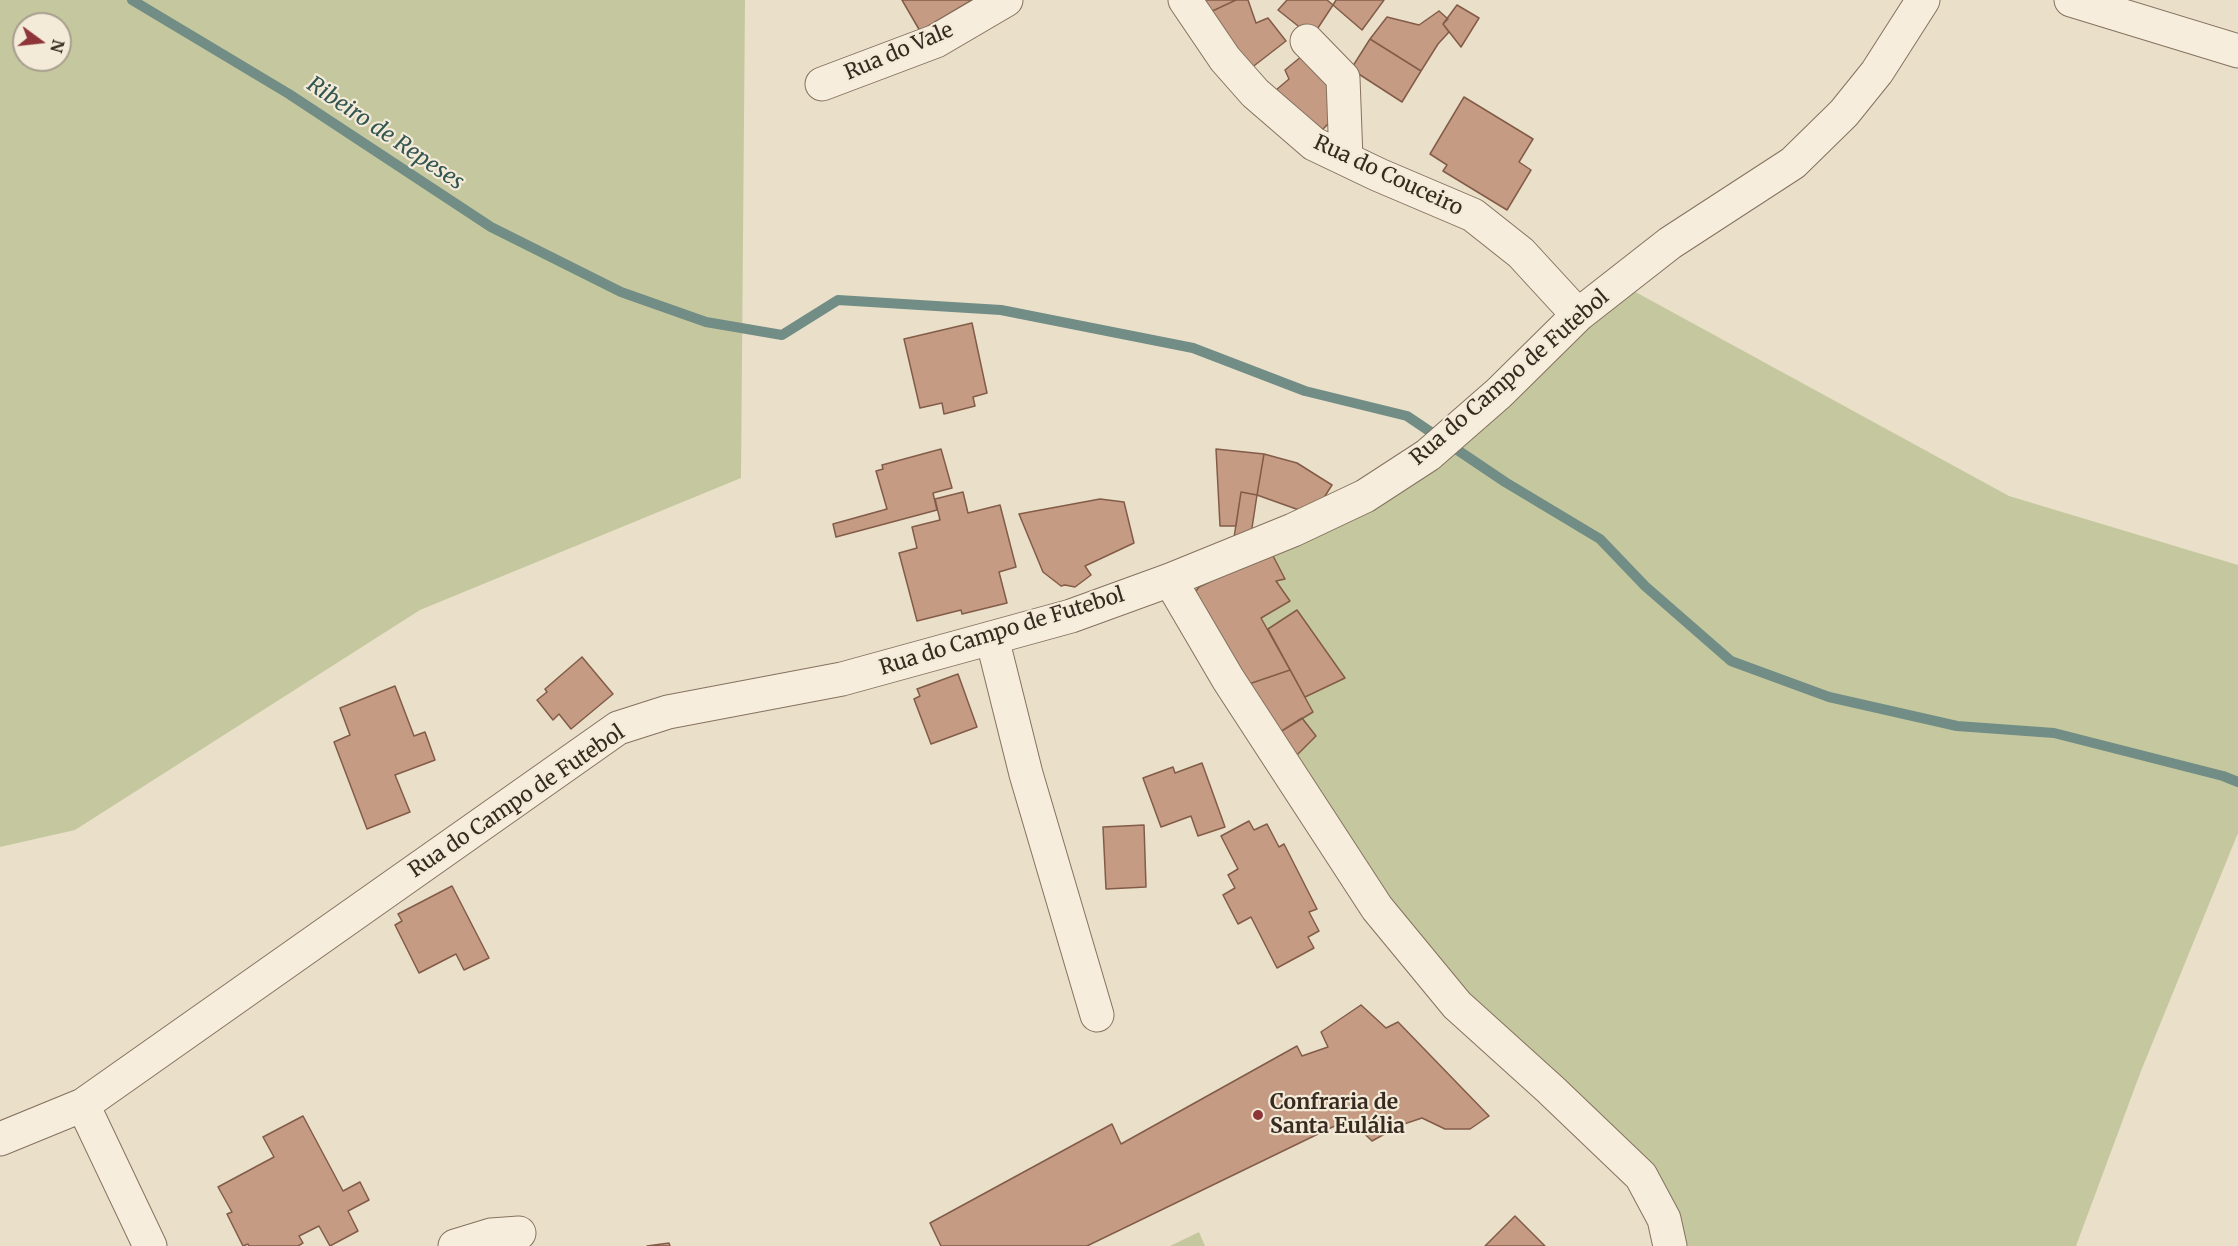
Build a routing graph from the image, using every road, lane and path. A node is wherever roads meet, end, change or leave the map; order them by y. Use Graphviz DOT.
graph roads {
  1 [pos="1006,0"];
  2 [pos="1185,0"];
  3 [pos="1923,0"];
  4 [pos="2071,0"];
  5 [pos="1306,41"];
  6 [pos="2238,51"];
  7 [pos="822,84"];
  8 [pos="1346,159"];
  9 [pos="1578,315"];
  10 [pos="1170,580"];
  11 [pos="992,638"];
  12 [pos="1096,1015"];
  13 [pos="83,1105"];
  14 [pos="0,1139"];
  15 [pos="519,1233"];
  16 [pos="150,1246"];
  17 [pos="455,1246"];
  18 [pos="1670,1246"];
  1 -- 7 [label="street, Rua do Vale"];
  2 -- 8 [label="street, Rua do Couceiro"];
  3 -- 9 [label="street, Rua do Campo de Futebol"];
  4 -- 6 [label="street"];
  5 -- 8 [label="street"];
  8 -- 9 [label="street, Rua do Couceiro"];
  9 -- 10 [label="street, Rua do Campo de Futebol"];
  10 -- 11 [label="street, Rua do Campo de Futebol"];
  10 -- 18 [label="street"];
  11 -- 12 [label="street"];
  11 -- 13 [label="street, Rua do Campo de Futebol"];
  13 -- 14 [label="street, Rua do Campo de Futebol"];
  13 -- 16 [label="street"];
  15 -- 17 [label="street"];
}
